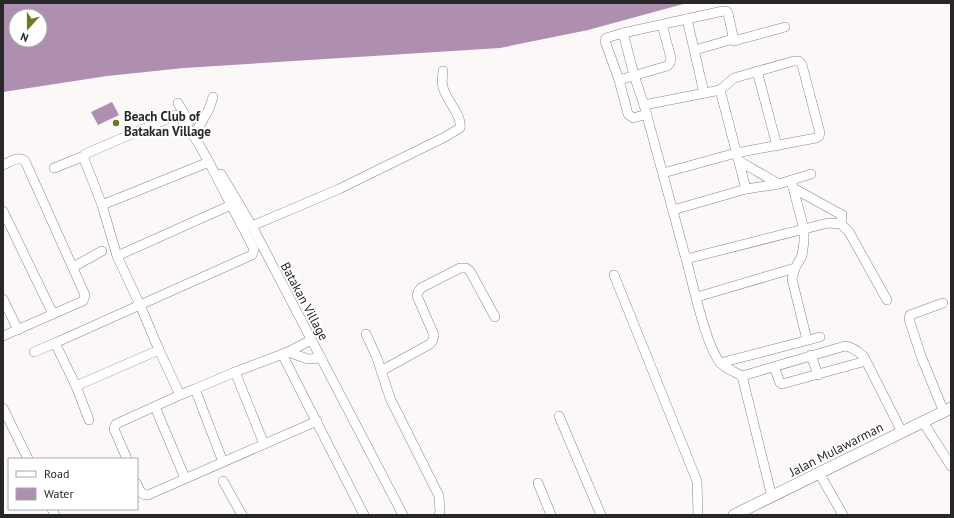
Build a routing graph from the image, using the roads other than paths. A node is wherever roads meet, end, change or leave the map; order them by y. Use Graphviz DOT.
graph roads {
  1 [pos="687,19"];
  2 [pos="662,25"];
  3 [pos="785,27"];
  4 [pos="623,33"];
  5 [pos="733,39"];
  6 [pos="695,50"];
  7 [pos="443,71"];
  8 [pos="757,71"];
  9 [pos="634,75"];
  10 [pos="619,80"];
  11 [pos="720,90"];
  12 [pos="704,93"];
  13 [pos="213,97"];
  14 [pos="178,104"];
  15 [pos="645,110"];
  16 [pos="197,130"];
  17 [pos="777,146"];
  18 [pos="84,156"];
  19 [pos="737,157"];
  20 [pos="209,162"];
  21 [pos="3,165"];
  22 [pos="54,168"];
  23 [pos="663,173"];
  24 [pos="811,174"];
  25 [pos="779,184"];
  26 [pos="792,184"];
  27 [pos="746,189"];
  28 [pos="102,205"];
  29 [pos="231,205"];
  30 [pos="673,210"];
  31 [pos="3,211"];
  32 [pos="842,224"];
  33 [pos="252,226"];
  34 [pos="804,229"];
  35 [pos="102,251"];
  36 [pos="117,256"];
  37 [pos="686,259"];
  38 [pos="73,267"];
  39 [pos="795,268"];
  40 [pos="614,275"];
  41 [pos="697,297"];
  42 [pos="3,299"];
  43 [pos="887,300"];
  44 [pos="943,303"];
  45 [pos="140,305"];
  46 [pos="53,314"];
  47 [pos="495,317"];
  48 [pos="18,330"];
  49 [pos="366,334"];
  50 [pos="3,336"];
  51 [pos="820,337"];
  52 [pos="311,340"];
  53 [pos="807,340"];
  54 [pos="55,343"];
  55 [pos="160,350"];
  56 [pos="34,352"];
  57 [pos="285,353"];
  58 [pos="811,355"];
  59 [pos="321,358"];
  60 [pos="866,361"];
  61 [pos="720,363"];
  62 [pos="774,367"];
  63 [pos="381,371"];
  64 [pos="235,372"];
  65 [pos="818,375"];
  66 [pos="742,376"];
  67 [pos="76,386"];
  68 [pos="195,389"];
  69 [pos="180,395"];
  70 [pos="155,407"];
  71 [pos="3,408"];
  72 [pos="949,410"];
  73 [pos="559,416"];
  74 [pos="89,420"];
  75 [pos="317,421"];
  76 [pos="923,422"];
  77 [pos="902,432"];
  78 [pos="264,444"];
  79 [pos="28,458"];
  80 [pos="127,458"];
  81 [pos="224,462"];
  82 [pos="951,466"];
  83 [pos="818,473"];
  84 [pos="184,478"];
  85 [pos="223,481"];
  86 [pos="538,483"];
  87 [pos="138,486"];
  88 [pos="772,497"];
  89 [pos="242,515"];
  90 [pos="364,515"];
  91 [pos="403,515"];
  92 [pos="440,515"];
  93 [pos="551,515"];
  94 [pos="601,515"];
  95 [pos="698,515"];
  96 [pos="734,515"];
  97 [pos="843,515"];
  1 -- 2 [label="street"];
  1 -- 5 [label="street"];
  1 -- 6 [label="street"];
  2 -- 4 [label="street"];
  2 -- 9 [label="street"];
  3 -- 5 [label="street"];
  4 -- 9 [label="street"];
  4 -- 10 [label="street"];
  5 -- 6 [label="street"];
  6 -- 12 [label="street"];
  7 -- 33 [label="street"];
  8 -- 11 [label="street"];
  8 -- 17 [label="street"];
  8 -- 17 [label="street"];
  9 -- 10 [label="street"];
  9 -- 15 [label="street"];
  10 -- 15 [label="street"];
  11 -- 12 [label="street"];
  11 -- 19 [label="street"];
  12 -- 15 [label="street"];
  13 -- 16 [label="street"];
  14 -- 16 [label="street, Batakan Village"];
  15 -- 23 [label="street"];
  16 -- 33 [label="street, Batakan Village"];
  17 -- 19 [label="street"];
  18 -- 20 [label="street"];
  18 -- 22 [label="street"];
  18 -- 28 [label="street"];
  19 -- 23 [label="street"];
  19 -- 25 [label="street"];
  19 -- 27 [label="street"];
  20 -- 28 [label="street"];
  20 -- 29 [label="street"];
  21 -- 38 [label="street"];
  23 -- 30 [label="street"];
  24 -- 26 [label="street"];
  25 -- 26 [label="street"];
  25 -- 27 [label="street"];
  26 -- 32 [label="street"];
  26 -- 34 [label="street"];
  27 -- 30 [label="street"];
  28 -- 36 [label="street"];
  29 -- 36 [label="street"];
  29 -- 45 [label="street"];
  30 -- 37 [label="street"];
  31 -- 46 [label="street"];
  32 -- 34 [label="street"];
  32 -- 43 [label="street"];
  33 -- 52 [label="street, Batakan Village"];
  34 -- 37 [label="street"];
  34 -- 39 [label="street"];
  35 -- 38 [label="street"];
  36 -- 45 [label="street"];
  37 -- 41 [label="street"];
  38 -- 46 [label="street"];
  39 -- 41 [label="street"];
  39 -- 53 [label="street"];
  40 -- 95 [label="street"];
  41 -- 61 [label="street"];
  42 -- 48 [label="street"];
  44 -- 72 [label="street"];
  45 -- 54 [label="street"];
  45 -- 55 [label="street"];
  46 -- 48 [label="street"];
  47 -- 63 [label="street"];
  48 -- 50 [label="street"];
  49 -- 63 [label="street"];
  51 -- 53 [label="street"];
  52 -- 57 [label="street"];
  52 -- 59 [label="street, Batakan Village"];
  53 -- 61 [label="street"];
  54 -- 56 [label="street"];
  54 -- 67 [label="street"];
  55 -- 67 [label="street"];
  55 -- 69 [label="street"];
  57 -- 59 [label="street"];
  57 -- 64 [label="street"];
  57 -- 75 [label="street"];
  58 -- 60 [label="street"];
  58 -- 62 [label="street"];
  58 -- 65 [label="street"];
  59 -- 91 [label="street, Batakan Village"];
  60 -- 65 [label="street"];
  60 -- 77 [label="street"];
  61 -- 66 [label="street"];
  62 -- 65 [label="street"];
  62 -- 66 [label="street"];
  63 -- 92 [label="street"];
  64 -- 68 [label="street"];
  64 -- 78 [label="street"];
  66 -- 88 [label="street"];
  67 -- 74 [label="street"];
  68 -- 69 [label="street"];
  68 -- 81 [label="street"];
  69 -- 70 [label="street"];
  70 -- 80 [label="street"];
  70 -- 84 [label="street"];
  71 -- 79 [label="street"];
  72 -- 76 [label="main road, Jalan Mulawarman"];
  73 -- 94 [label="street"];
  75 -- 78 [label="street"];
  75 -- 90 [label="street"];
  76 -- 77 [label="main road, Jalan Mulawarman"];
  76 -- 82 [label="street"];
  77 -- 83 [label="main road, Jalan Mulawarman"];
  78 -- 81 [label="street"];
  81 -- 84 [label="street"];
  83 -- 88 [label="main road, Jalan Mulawarman"];
  83 -- 97 [label="street"];
  84 -- 87 [label="street"];
  85 -- 89 [label="street"];
  86 -- 93 [label="street"];
  88 -- 96 [label="main road, Jalan Mulawarman"];
}
